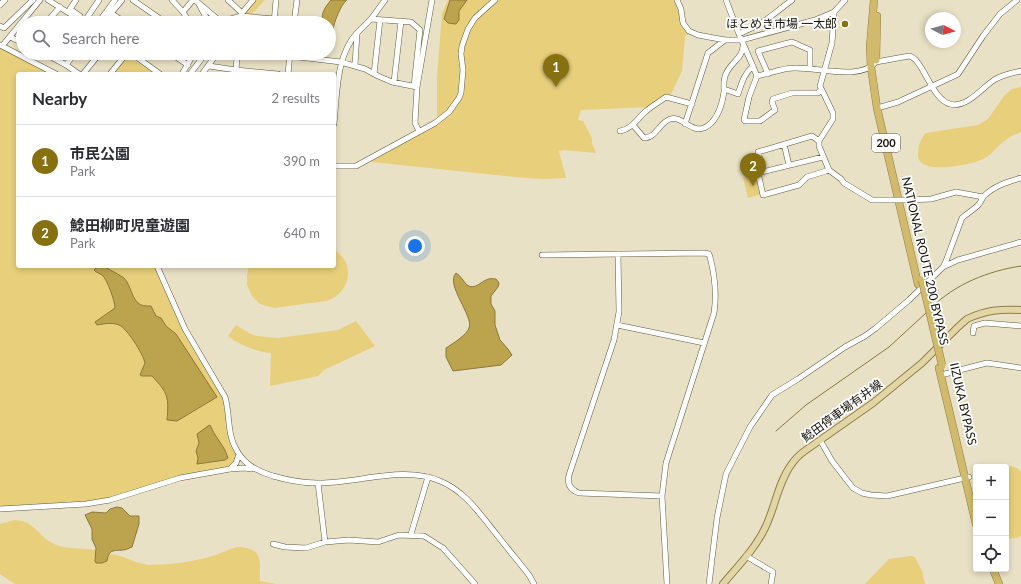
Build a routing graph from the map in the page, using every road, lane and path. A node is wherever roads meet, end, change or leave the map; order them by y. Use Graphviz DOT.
graph roads {
  1 [pos="5,0"];
  2 [pos="33,0"];
  3 [pos="40,0"];
  4 [pos="48,0"];
  5 [pos="76,0"];
  6 [pos="99,0"];
  7 [pos="115,0"];
  8 [pos="122,0"];
  9 [pos="133,0"];
  10 [pos="172,0"];
  11 [pos="228,0"];
  12 [pos="253,0"];
  13 [pos="276,0"];
  14 [pos="297,0"];
  15 [pos="385,0"];
  16 [pos="432,0"];
  17 [pos="495,0"];
  18 [pos="677,0"];
  19 [pos="726,0"];
  20 [pos="792,0"];
  21 [pos="845,0"];
  22 [pos="874,0"];
  23 [pos="878,0"];
  24 [pos="1017,0"];
  25 [pos="196,1"];
  26 [pos="0,5"];
  27 [pos="60,7"];
  28 [pos="183,12"];
  29 [pos="834,12"];
  30 [pos="111,13"];
  31 [pos="242,14"];
  32 [pos="16,16"];
  33 [pos="16,16"];
  34 [pos="27,16"];
  35 [pos="52,16"];
  36 [pos="74,16"];
  37 [pos="79,16"];
  38 [pos="88,16"];
  39 [pos="103,16"];
  40 [pos="108,16"];
  41 [pos="116,16"];
  42 [pos="155,16"];
  43 [pos="186,16"];
  44 [pos="205,16"];
  45 [pos="212,16"];
  46 [pos="236,16"];
  47 [pos="251,16"];
  48 [pos="274,16"];
  49 [pos="295,16"];
  50 [pos="370,19"];
  51 [pos="380,20"];
  52 [pos="401,21"];
  53 [pos="0,26"];
  54 [pos="16,29"];
  55 [pos="357,33"];
  56 [pos="739,34"];
  57 [pos="10,36"];
  58 [pos="16,39"];
  59 [pos="725,40"];
  60 [pos="743,41"];
  61 [pos="1,45"];
  62 [pos="16,53"];
  63 [pos="29,60"];
  64 [pos="58,60"];
  65 [pos="70,60"];
  66 [pos="94,60"];
  67 [pos="122,60"];
  68 [pos="145,60"];
  69 [pos="180,60"];
  70 [pos="190,60"];
  71 [pos="201,60"];
  72 [pos="212,60"];
  73 [pos="239,60"];
  74 [pos="289,60"];
  75 [pos="326,60"];
  76 [pos="341,62"];
  77 [pos="873,64"];
  78 [pos="66,65"];
  79 [pos="188,65"];
  80 [pos="209,66"];
  81 [pos="355,66"];
  82 [pos="753,66"];
  83 [pos="810,68"];
  84 [pos="236,70"];
  85 [pos="825,70"];
  86 [pos="1021,71"];
  87 [pos="52,72"];
  88 [pos="76,72"];
  89 [pos="85,72"];
  90 [pos="112,72"];
  91 [pos="158,72"];
  92 [pos="183,72"];
  93 [pos="192,72"];
  94 [pos="204,72"];
  95 [pos="257,72"];
  96 [pos="288,72"];
  97 [pos="374,74"];
  98 [pos="768,74"];
  99 [pos="757,76"];
  100 [pos="394,82"];
  101 [pos="416,86"];
  102 [pos="932,87"];
  103 [pos="724,89"];
  104 [pos="821,89"];
  105 [pos="738,94"];
  106 [pos="749,97"];
  107 [pos="692,104"];
  108 [pos="336,106"];
  109 [pos="881,107"];
  110 [pos="685,124"];
  111 [pos="633,125"];
  112 [pos="419,131"];
  113 [pos="620,131"];
  114 [pos="819,141"];
  115 [pos="784,144"];
  116 [pos="822,157"];
  117 [pos="789,165"];
  118 [pos="336,166"];
  119 [pos="829,170"];
  120 [pos="763,172"];
  121 [pos="1021,178"];
  122 [pos="984,197"];
  123 [pos="1021,242"];
  124 [pos="618,254"];
  125 [pos="542,255"];
  126 [pos="942,267"];
  127 [pos="158,268"];
  128 [pos="920,282"];
  129 [pos="1021,310"];
  130 [pos="617,325"];
  131 [pos="1021,326"];
  132 [pos="973,333"];
  133 [pos="704,343"];
  134 [pos="941,367"];
  135 [pos="1021,368"];
  136 [pos="945,374"];
  137 [pos="820,440"];
  138 [pos="239,454"];
  139 [pos="230,469"];
  140 [pos="253,469"];
  141 [pos="428,477"];
  142 [pos="967,478"];
  143 [pos="318,483"];
  144 [pos="662,496"];
  145 [pos="974,500"];
  146 [pos="0,509"];
  147 [pos="973,509"];
  148 [pos="411,534"];
  149 [pos="325,542"];
  150 [pos="274,544"];
  151 [pos="746,556"];
  152 [pos="989,572"];
  153 [pos="994,572"];
  154 [pos="475,584"];
  155 [pos="534,584"];
  156 [pos="667,584"];
  157 [pos="709,584"];
  158 [pos="723,584"];
  159 [pos="771,584"];
  160 [pos="995,584"];
  161 [pos="999,584"];
  1 -- 26 [label="street"];
  2 -- 32 [label="street"];
  3 -- 34 [label="street"];
  4 -- 27 [label="street"];
  5 -- 37 [label="street"];
  6 -- 38 [label="street"];
  7 -- 39 [label="street"];
  8 -- 30 [label="street"];
  9 -- 42 [label="street"];
  10 -- 28 [label="street"];
  11 -- 31 [label="street"];
  12 -- 31 [label="street"];
  13 -- 48 [label="street"];
  14 -- 49 [label="street"];
  15 -- 50 [label="street"];
  16 -- 101 [label="street"];
  17 -- 112 [label="street"];
  18 -- 59 [label="street"];
  19 -- 56 [label="street"];
  20 -- 56 [label="street"];
  21 -- 29 [label="street"];
  22 -- 77 [label="highway, NATIONAL ROUTE 200 BYPASS / 200"];
  23 -- 77 [label="highway, 200"];
  24 -- 102 [label="street"];
  25 -- 28 [label="street"];
  25 -- 44 [label="street"];
  25 -- 45 [label="street"];
  27 -- 35 [label="street"];
  27 -- 36 [label="street"];
  28 -- 43 [label="street"];
  29 -- 60 [label="street"];
  29 -- 85 [label="street"];
  30 -- 40 [label="street"];
  30 -- 41 [label="street"];
  31 -- 46 [label="street"];
  31 -- 47 [label="street"];
  33 -- 53 [label="street"];
  50 -- 51 [label="street"];
  50 -- 55 [label="street"];
  51 -- 52 [label="street"];
  51 -- 97 [label="street"];
  52 -- 100 [label="street"];
  52 -- 101 [label="street"];
  54 -- 57 [label="street"];
  55 -- 76 [label="street"];
  55 -- 81 [label="street"];
  56 -- 60 [label="street"];
  57 -- 58 [label="street"];
  57 -- 61 [label="street"];
  59 -- 60 [label="street"];
  59 -- 107 [label="street"];
  60 -- 82 [label="street"];
  60 -- 103 [label="street"];
  61 -- 62 [label="street"];
  63 -- 87 [label="street"];
  64 -- 78 [label="street"];
  65 -- 78 [label="street"];
  66 -- 89 [label="street"];
  67 -- 90 [label="street"];
  68 -- 91 [label="street"];
  69 -- 79 [label="street"];
  70 -- 79 [label="street"];
  71 -- 93 [label="street"];
  72 -- 80 [label="street"];
  73 -- 84 [label="street"];
  74 -- 96 [label="street"];
  75 -- 76 [label="street"];
  76 -- 81 [label="street"];
  76 -- 108 [label="street"];
  77 -- 85 [label="street"];
  77 -- 102 [label="street"];
  77 -- 109 [label="highway, 200"];
  77 -- 128 [label="highway, NATIONAL ROUTE 200 BYPASS / 200"];
  78 -- 88 [label="street"];
  79 -- 92 [label="street"];
  80 -- 84 [label="street"];
  80 -- 94 [label="street"];
  81 -- 97 [label="street"];
  82 -- 99 [label="street"];
  82 -- 105 [label="street"];
  83 -- 85 [label="street"];
  83 -- 98 [label="street"];
  83 -- 98 [label="street"];
  84 -- 95 [label="street"];
  85 -- 104 [label="street"];
  86 -- 102 [label="street"];
  97 -- 100 [label="street"];
  98 -- 99 [label="street"];
  99 -- 106 [label="street"];
  100 -- 101 [label="street"];
  101 -- 112 [label="street"];
  102 -- 109 [label="street"];
  103 -- 105 [label="street"];
  103 -- 110 [label="street"];
  104 -- 106 [label="street"];
  104 -- 114 [label="street"];
  105 -- 106 [label="street"];
  107 -- 110 [label="street"];
  107 -- 111 [label="street"];
  109 -- 128 [label="highway, 200"];
  110 -- 111 [label="street"];
  111 -- 113 [label="street"];
  112 -- 118 [label="street"];
  114 -- 115 [label="street"];
  114 -- 116 [label="street"];
  115 -- 117 [label="street"];
  115 -- 120 [label="street"];
  116 -- 117 [label="street"];
  116 -- 119 [label="street"];
  117 -- 120 [label="street"];
  119 -- 120 [label="street"];
  119 -- 122 [label="street, bridge"];
  121 -- 122 [label="street"];
  122 -- 126 [label="street"];
  123 -- 126 [label="street"];
  124 -- 125 [label="street"];
  124 -- 130 [label="street"];
  124 -- 133 [label="street"];
  126 -- 157 [label="street"];
  127 -- 138 [label="street"];
  128 -- 134 [label="highway, NATIONAL ROUTE 200 BYPASS / 200"];
  129 -- 137 [label="main road, 鯰田停車場有井線"];
  130 -- 133 [label="street"];
  130 -- 144 [label="street"];
  131 -- 132 [label="street"];
  133 -- 144 [label="street"];
  134 -- 136 [label="highway, IIZUKA BYPASS / 200"];
  134 -- 142 [label="highway, NATIONAL ROUTE 200 BYPASS / 200"];
  135 -- 136 [label="street"];
  136 -- 142 [label="highway, IIZUKA BYPASS / 200"];
  137 -- 142 [label="street"];
  137 -- 151 [label="main road, 鯰田停車場有井線"];
  138 -- 139 [label="street"];
  138 -- 140 [label="street"];
  139 -- 140 [label="street"];
  139 -- 146 [label="street"];
  140 -- 143 [label="street"];
  141 -- 143 [label="street"];
  141 -- 148 [label="street"];
  141 -- 155 [label="street"];
  142 -- 145 [label="highway, IIZUKA BYPASS / 200"];
  142 -- 147 [label="highway, NATIONAL ROUTE 200 BYPASS / 200"];
  143 -- 149 [label="street"];
  144 -- 156 [label="street"];
  148 -- 149 [label="street"];
  148 -- 154 [label="street"];
  149 -- 150 [label="street"];
  151 -- 158 [label="main road, 鯰田停車場有井線"];
  151 -- 159 [label="street"];
  152 -- 160 [label="highway"];
  153 -- 161 [label="highway"];
}
